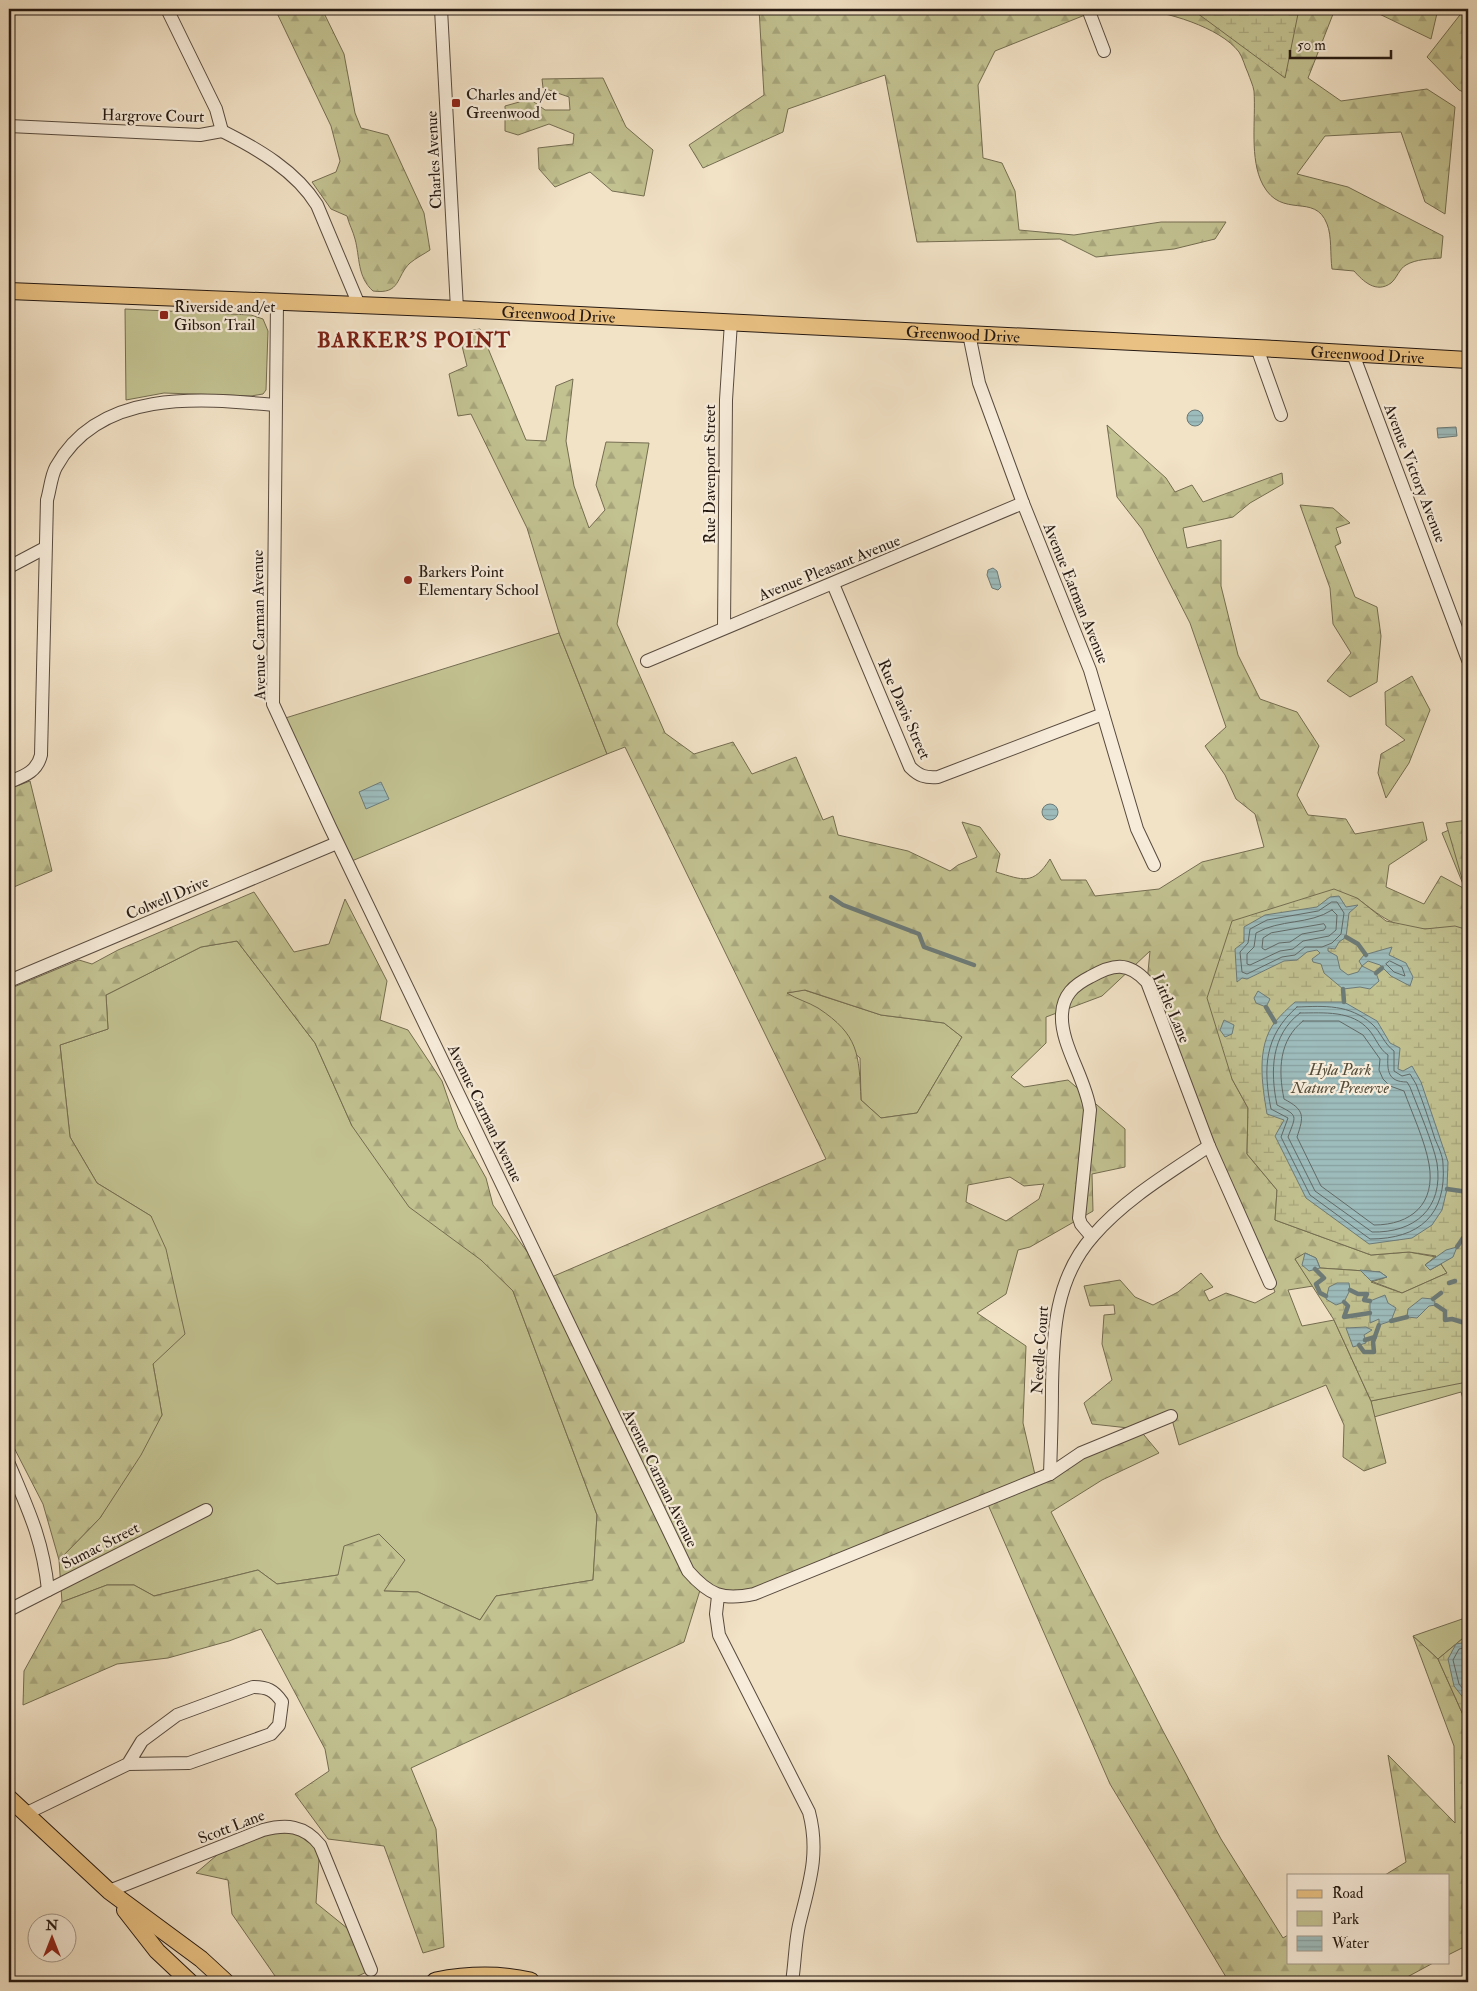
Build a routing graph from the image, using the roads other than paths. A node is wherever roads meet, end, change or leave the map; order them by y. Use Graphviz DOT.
graph roads {
  1 [pos="167,9"];
  2 [pos="441,9"];
  3 [pos="1088,9"];
  4 [pos="1104,51"];
  5 [pos="9,126"];
  6 [pos="222,131"];
  7 [pos="9,291"];
  8 [pos="277,302"];
  9 [pos="359,305"];
  10 [pos="457,309"];
  11 [pos="731,322"];
  12 [pos="970,334"];
  13 [pos="1257,348"];
  14 [pos="1353,354"];
  15 [pos="1468,360"];
  16 [pos="274,405"];
  17 [pos="1281,415"];
  18 [pos="1023,503"];
  19 [pos="45,548"];
  20 [pos="9,566"];
  21 [pos="833,584"];
  22 [pos="724,627"];
  23 [pos="1468,660"];
  24 [pos="648,661"];
  25 [pos="1103,714"];
  26 [pos="9,782"];
  27 [pos="337,843"];
  28 [pos="1154,866"];
  29 [pos="9,981"];
  30 [pos="1209,1146"];
  31 [pos="1092,1237"];
  32 [pos="1270,1283"];
  33 [pos="1171,1416"];
  34 [pos="9,1464"];
  35 [pos="1050,1474"];
  36 [pos="206,1510"];
  37 [pos="48,1590"];
  38 [pos="718,1596"];
  39 [pos="9,1610"];
  40 [pos="128,1764"];
  41 [pos="9,1798"];
  42 [pos="25,1814"];
  43 [pos="109,1891"];
  44 [pos="157,1951"];
  45 [pos="371,1970"];
  46 [pos="180,1982"];
  47 [pos="190,1982"];
  48 [pos="226,1982"];
  49 [pos="436,1982"];
  50 [pos="530,1982"];
  51 [pos="792,1982"];
  1 -- 6 [label="street, Hargrove Court"];
  2 -- 10 [label="street, Charles Avenue"];
  3 -- 4 [label="street"];
  5 -- 6 [label="street, Hargrove Court"];
  6 -- 9 [label="street"];
  7 -- 8 [label="main road, Greenwood Drive"];
  8 -- 9 [label="main road, Greenwood Drive"];
  8 -- 16 [label="street, Avenue Carman Avenue"];
  9 -- 10 [label="main road, Greenwood Drive"];
  10 -- 11 [label="main road, Greenwood Drive"];
  11 -- 12 [label="main road, Greenwood Drive"];
  11 -- 22 [label="street, Rue Davenport Street"];
  12 -- 13 [label="main road, Greenwood Drive"];
  12 -- 18 [label="street, Avenue Eatman Avenue"];
  13 -- 14 [label="main road, Greenwood Drive"];
  13 -- 17 [label="street"];
  14 -- 15 [label="main road, Greenwood Drive"];
  14 -- 23 [label="street, Avenue Victory Avenue"];
  16 -- 19 [label="street"];
  16 -- 27 [label="street, Avenue Carman Avenue"];
  18 -- 21 [label="street, Avenue Pleasant Avenue"];
  18 -- 25 [label="street, Avenue Eatman Avenue"];
  19 -- 20 [label="street"];
  19 -- 26 [label="street"];
  21 -- 22 [label="street, Avenue Pleasant Avenue"];
  21 -- 25 [label="street, Rue Davis Street"];
  22 -- 24 [label="street, Avenue Pleasant Avenue"];
  25 -- 28 [label="street, Avenue Eatman Avenue"];
  27 -- 29 [label="street, Colwell Drive"];
  27 -- 38 [label="street, Avenue Carman Avenue"];
  30 -- 31 [label="street, Needle Court"];
  30 -- 31 [label="street, Little Lane"];
  30 -- 32 [label="street, Little Lane"];
  31 -- 35 [label="street, Needle Court"];
  33 -- 35 [label="street"];
  34 -- 37 [label="street"];
  35 -- 38 [label="street"];
  36 -- 37 [label="street, Sumac Street"];
  37 -- 39 [label="street, Sumac Street"];
  38 -- 51 [label="street"];
  40 -- 40 [label="street"];
  40 -- 42 [label="street"];
  41 -- 42 [label="main road"];
  42 -- 43 [label="main road"];
  43 -- 44 [label="main road"];
  43 -- 45 [label="street, Scott Lane"];
  43 -- 48 [label="main road"];
  44 -- 46 [label="street"];
  44 -- 47 [label="main road"];
  49 -- 50 [label="highway"];
}
